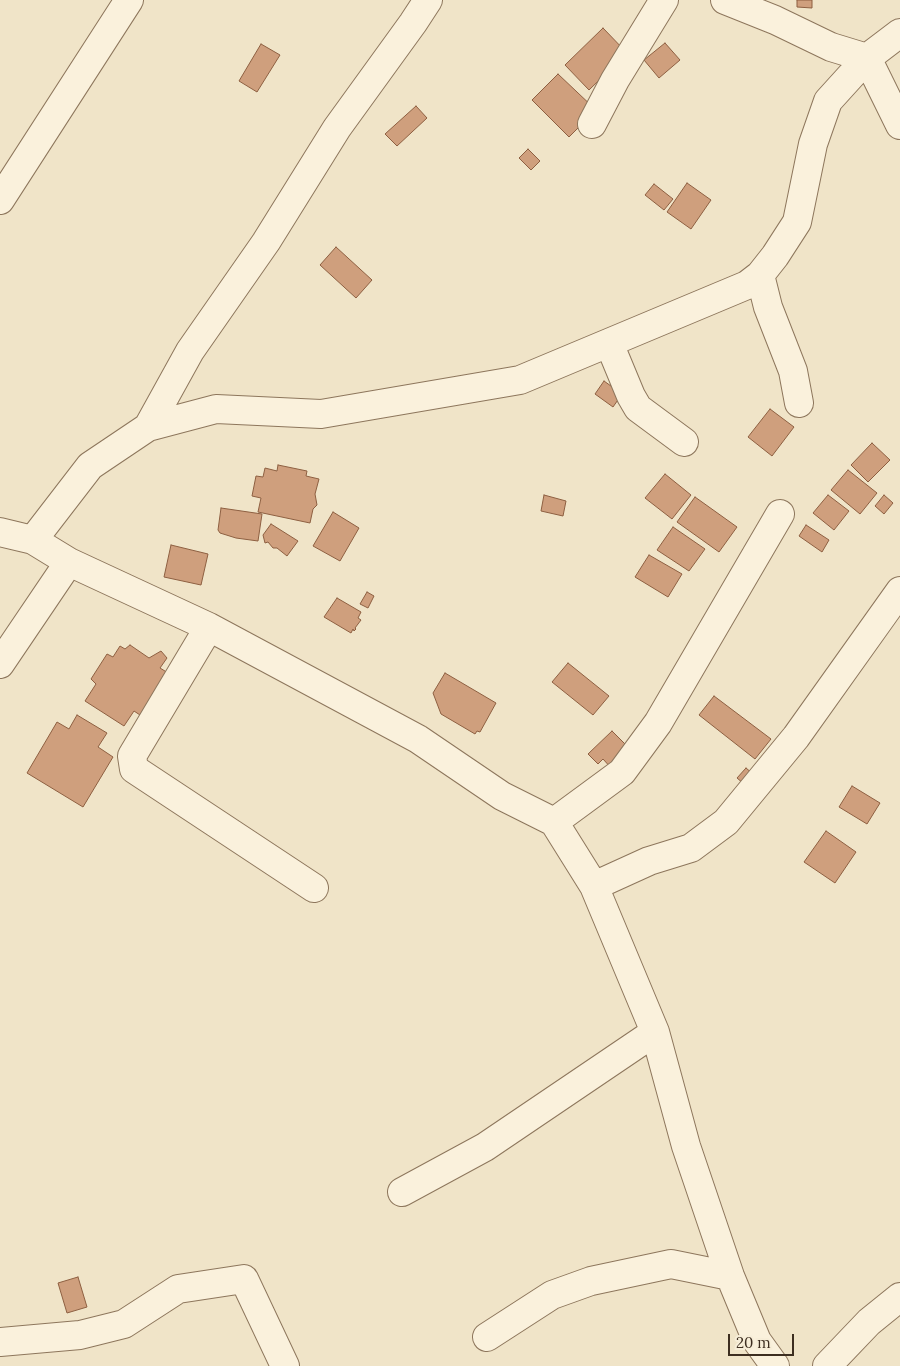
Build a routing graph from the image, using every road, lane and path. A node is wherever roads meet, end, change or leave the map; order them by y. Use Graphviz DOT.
graph roads {
  1 [pos="129,0"];
  2 [pos="428,0"];
  3 [pos="664,0"];
  4 [pos="726,0"];
  5 [pos="900,33"];
  6 [pos="867,58"];
  7 [pos="592,124"];
  8 [pos="900,125"];
  9 [pos="0,200"];
  10 [pos="760,275"];
  11 [pos="609,343"];
  12 [pos="799,403"];
  13 [pos="148,427"];
  14 [pos="684,442"];
  15 [pos="780,514"];
  16 [pos="0,532"];
  17 [pos="33,540"];
  18 [pos="69,562"];
  19 [pos="900,591"];
  20 [pos="209,627"];
  21 [pos="0,664"];
  22 [pos="554,822"];
  23 [pos="594,886"];
  24 [pos="314,888"];
  25 [pos="655,1032"];
  26 [pos="402,1192"];
  27 [pos="730,1276"];
  28 [pos="900,1297"];
  29 [pos="486,1336"];
  30 [pos="0,1342"];
  31 [pos="285,1366"];
  32 [pos="775,1366"];
  33 [pos="827,1366"];
  1 -- 9 [label="street"];
  2 -- 13 [label="street"];
  3 -- 7 [label="street"];
  4 -- 6 [label="street"];
  5 -- 6 [label="street"];
  6 -- 8 [label="street"];
  6 -- 10 [label="street"];
  10 -- 11 [label="street"];
  10 -- 12 [label="street"];
  11 -- 13 [label="street"];
  11 -- 14 [label="street"];
  13 -- 17 [label="street"];
  15 -- 22 [label="street"];
  16 -- 17 [label="street"];
  17 -- 18 [label="street"];
  18 -- 20 [label="street"];
  18 -- 21 [label="street"];
  19 -- 23 [label="street"];
  20 -- 22 [label="street"];
  20 -- 24 [label="street"];
  22 -- 23 [label="street"];
  23 -- 25 [label="street"];
  25 -- 26 [label="street"];
  25 -- 27 [label="street"];
  27 -- 29 [label="street"];
  27 -- 32 [label="street"];
  28 -- 33 [label="street"];
  30 -- 31 [label="street"];
}
